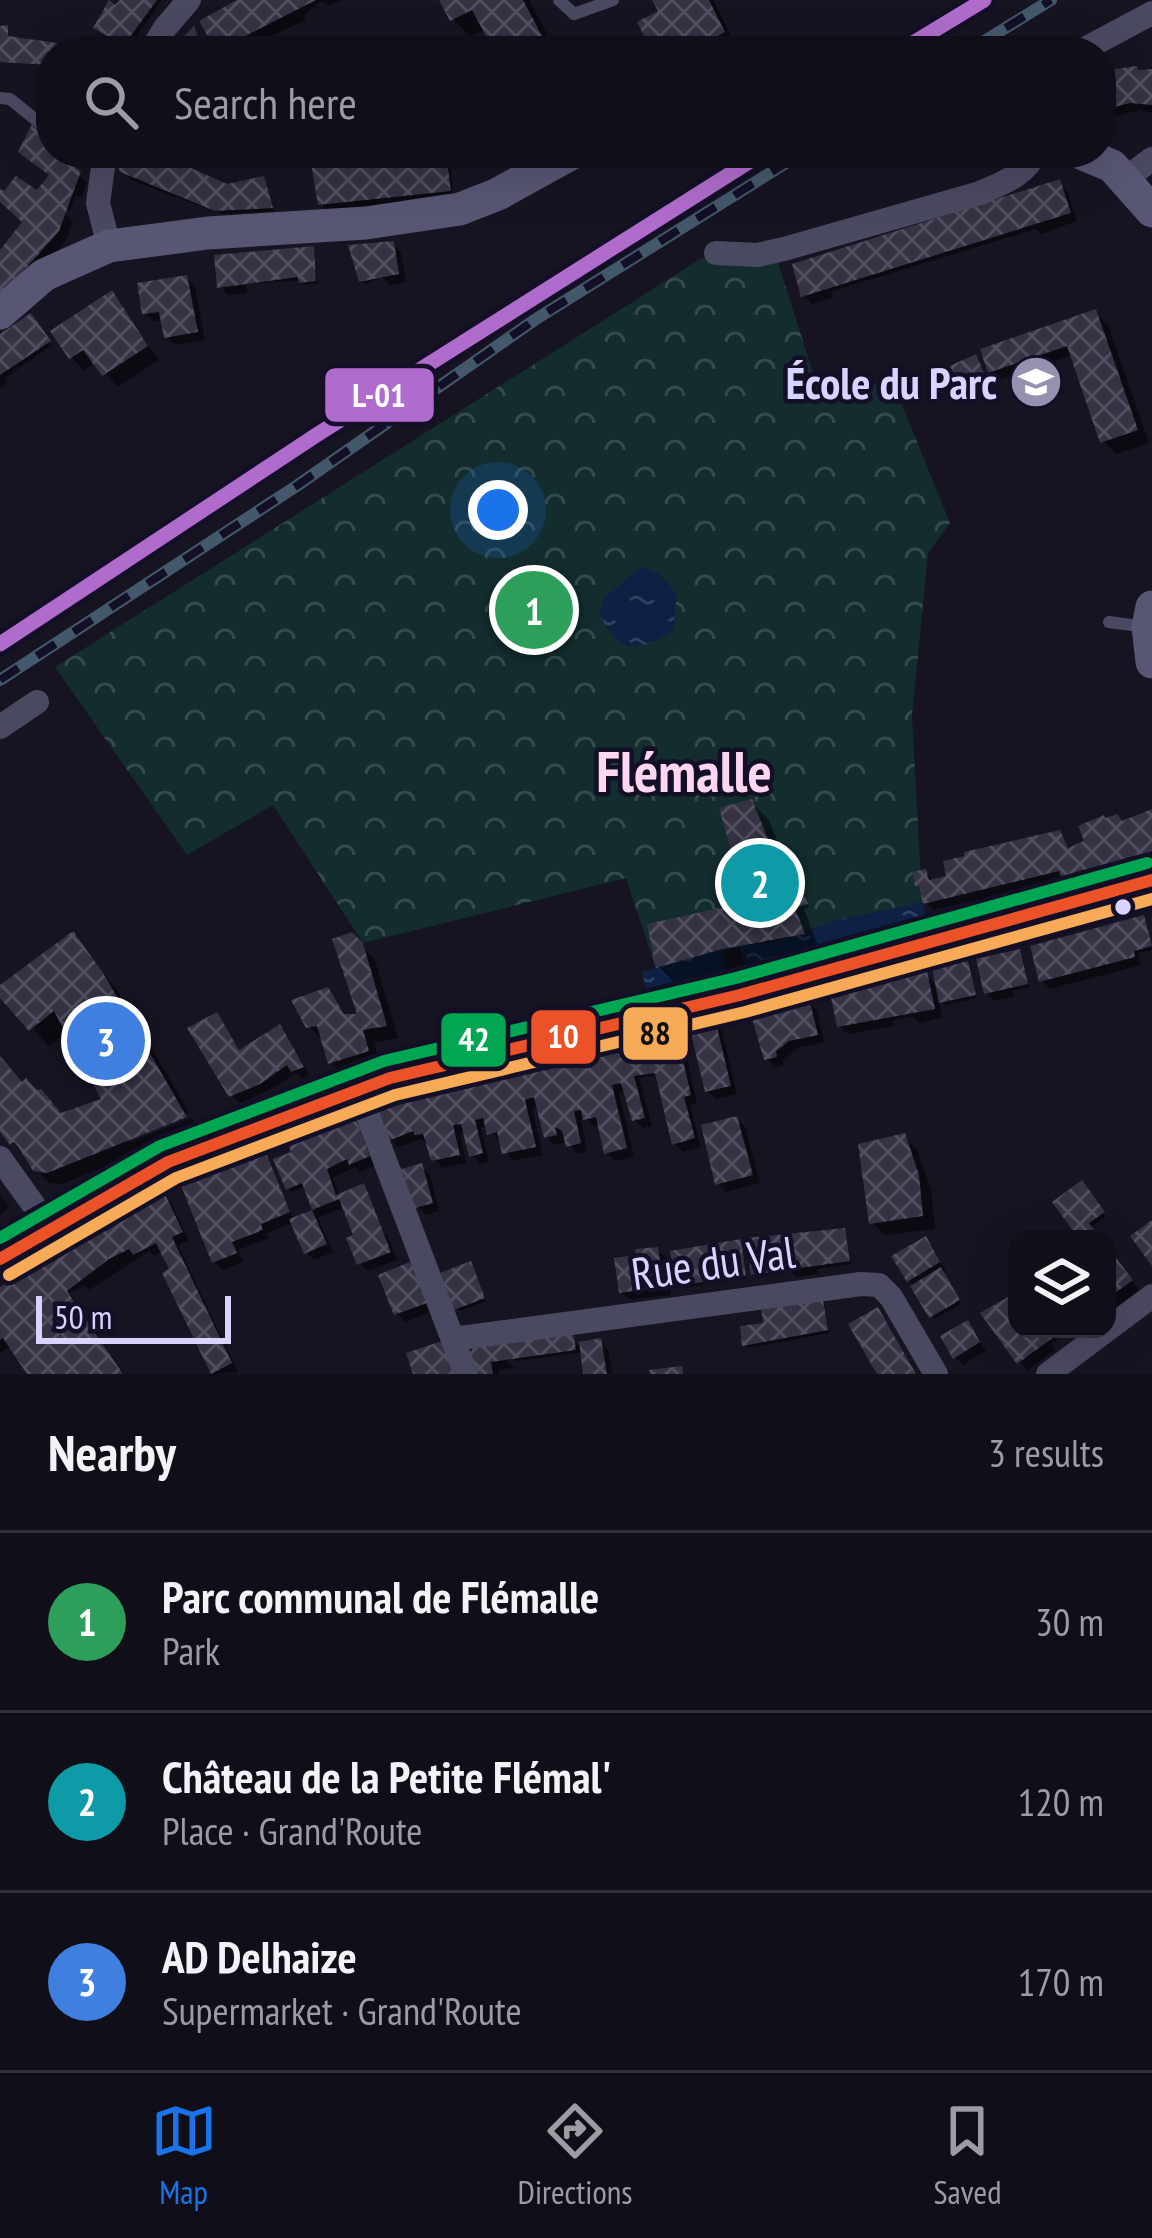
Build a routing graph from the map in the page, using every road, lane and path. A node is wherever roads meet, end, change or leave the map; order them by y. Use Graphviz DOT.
graph roads {
  1 [pos="189,0"];
  2 [pos="559,0"];
  3 [pos="613,0"];
  4 [pos="1152,13"];
  5 [pos="160,36"];
  6 [pos="1109,36"];
  7 [pos="0,98"];
  8 [pos="36,120"];
  9 [pos="98,168"];
  10 [pos="545,168"];
  11 [pos="1025,168"];
  12 [pos="1139,169"];
  13 [pos="1152,211"];
  14 [pos="109,246"];
  15 [pos="716,253"];
  16 [pos="0,313"];
  17 [pos="1150,617"];
  18 [pos="1109,622"];
  19 [pos="1152,662"];
  20 [pos="37,702"];
  21 [pos="0,727"];
  22 [pos="1152,880"];
  23 [pos="358,1090"];
  24 [pos="0,1158"];
  25 [pos="50,1228"];
  26 [pos="0,1259"];
  27 [pos="1152,1296"];
  28 [pos="453,1339"];
  29 [pos="466,1374"];
  30 [pos="936,1374"];
  31 [pos="1048,1374"];
  1 -- 5 [label="street"];
  2 -- 3 [label="lane"];
  4 -- 6 [label="street"];
  7 -- 8 [label="lane"];
  9 -- 14 [label="street"];
  10 -- 14 [label="street"];
  11 -- 15 [label="street"];
  12 -- 13 [label="street"];
  14 -- 16 [label="street"];
  17 -- 18 [label="lane"];
  17 -- 19 [label="street"];
  20 -- 21 [label="street"];
  22 -- 23 [label="street"];
  23 -- 25 [label="street"];
  23 -- 28 [label="street"];
  24 -- 25 [label="street"];
  25 -- 26 [label="street"];
  27 -- 31 [label="street"];
  28 -- 29 [label="street"];
  28 -- 30 [label="street, Rue du Val"];
}
